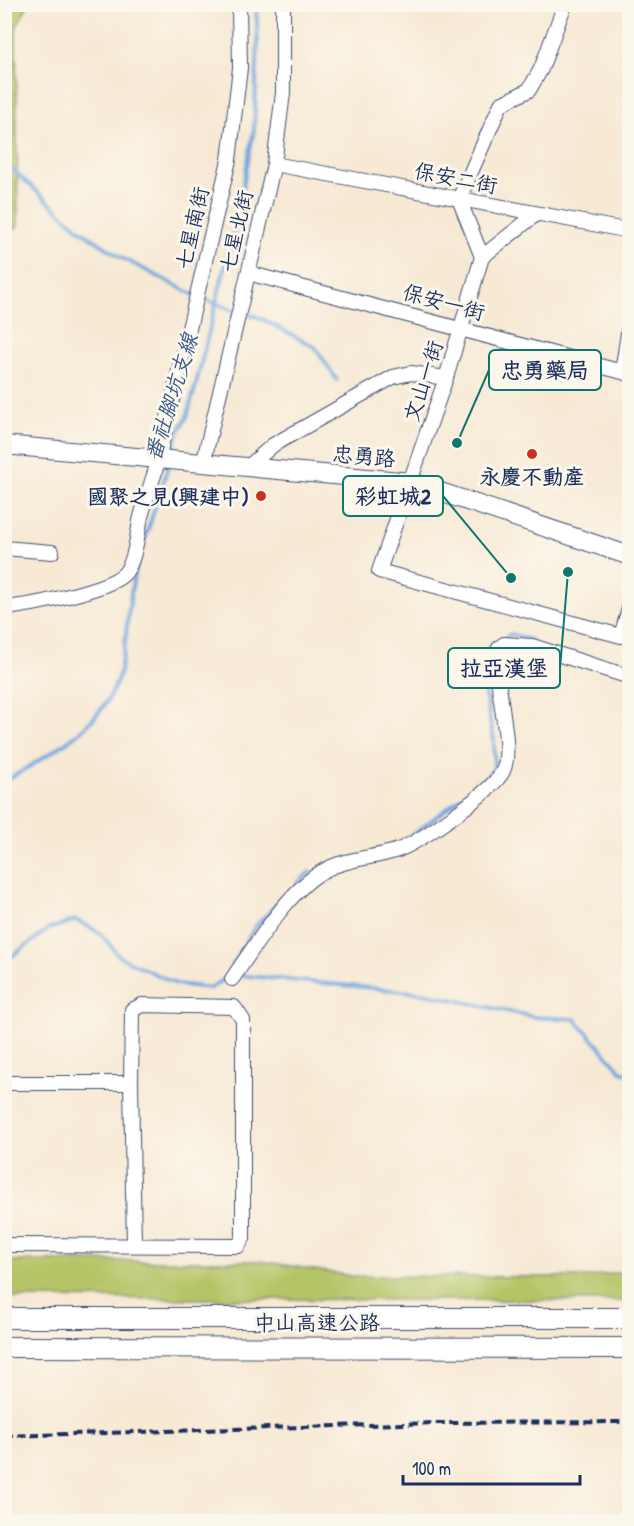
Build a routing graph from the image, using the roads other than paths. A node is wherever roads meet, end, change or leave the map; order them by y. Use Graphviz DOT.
graph roads {
  1 [pos="239,4"];
  2 [pos="283,4"];
  3 [pos="565,4"];
  4 [pos="274,164"];
  5 [pos="459,199"];
  6 [pos="535,215"];
  7 [pos="630,231"];
  8 [pos="482,257"];
  9 [pos="248,273"];
  10 [pos="629,327"];
  11 [pos="462,329"];
  12 [pos="626,373"];
  13 [pos="446,378"];
  14 [pos="4,445"];
  15 [pos="162,459"];
  16 [pos="197,463"];
  17 [pos="247,468"];
  18 [pos="411,482"];
  19 [pos="4,548"];
  20 [pos="52,552"];
  21 [pos="630,556"];
  22 [pos="630,605"];
  23 [pos="4,608"];
  24 [pos="630,677"];
  25 [pos="232,979"];
  26 [pos="4,1083"];
  27 [pos="131,1083"];
  28 [pos="135,1244"];
  29 [pos="4,1245"];
  30 [pos="4,1318"];
  31 [pos="630,1318"];
  32 [pos="4,1347"];
  33 [pos="630,1348"];
  1 -- 15 [label="street, 七星南街"];
  2 -- 4 [label="street, 七星北街"];
  3 -- 5 [label="street"];
  4 -- 5 [label="street, 保安二街"];
  4 -- 9 [label="street, 七星北街"];
  5 -- 6 [label="street, 保安二街"];
  5 -- 8 [label="street"];
  6 -- 7 [label="street, 保安二街"];
  6 -- 8 [label="street"];
  8 -- 11 [label="street, 文山一街"];
  9 -- 11 [label="street, 保安一街"];
  9 -- 16 [label="street, 七星北街"];
  10 -- 12 [label="street"];
  11 -- 12 [label="street, 保安一街"];
  11 -- 13 [label="street, 文山一街"];
  13 -- 17 [label="street"];
  13 -- 18 [label="street, 文山一街"];
  14 -- 15 [label="main road"];
  15 -- 16 [label="main road, 忠勇路"];
  15 -- 23 [label="street, 七星南街"];
  16 -- 17 [label="main road, 忠勇路"];
  17 -- 18 [label="main road, 忠勇路"];
  18 -- 21 [label="main road, 忠勇路"];
  18 -- 22 [label="street, 文山一街"];
  19 -- 20 [label="street"];
  24 -- 25 [label="street"];
  26 -- 27 [label="street"];
  27 -- 28 [label="street"];
  27 -- 28 [label="street"];
  28 -- 29 [label="street"];
  30 -- 31 [label="highway, 中山高速公路"];
  32 -- 33 [label="highway, 中山高速公路"];
}
